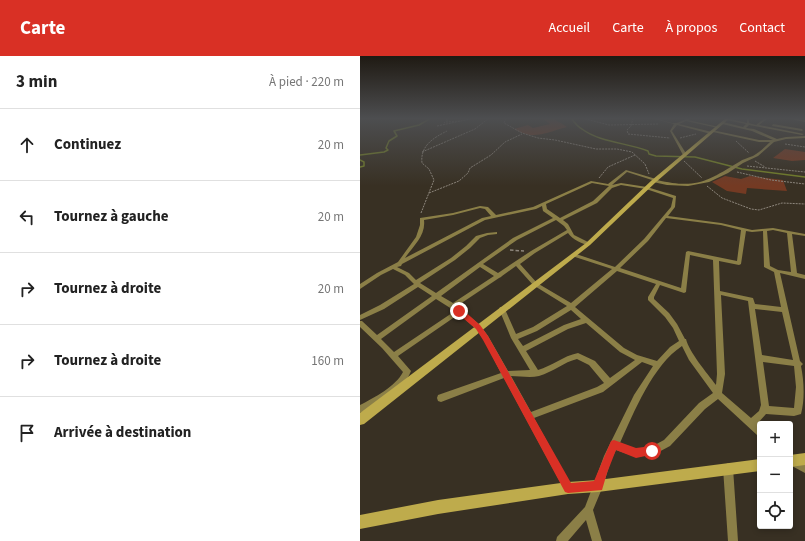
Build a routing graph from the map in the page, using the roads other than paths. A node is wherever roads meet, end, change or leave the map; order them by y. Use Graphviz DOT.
graph roads {
  1 [pos="677,141"];
  2 [pos="701,141"];
  3 [pos="767,141"];
  4 [pos="775,141"];
  5 [pos="685,155"];
  6 [pos="653,180"];
  7 [pos="611,186"];
  8 [pos="647,188"];
  9 [pos="544,203"];
  10 [pos="494,216"];
  11 [pos="666,216"];
  12 [pos="559,219"];
  13 [pos="744,229"];
  14 [pos="765,230"];
  15 [pos="569,231"];
  16 [pos="789,232"];
  17 [pos="495,233"];
  18 [pos="805,234"];
  19 [pos="588,244"];
  20 [pos="574,255"];
  21 [pos="716,259"];
  22 [pos="479,264"];
  23 [pos="517,264"];
  24 [pos="397,266"];
  25 [pos="617,268"];
  26 [pos="776,271"];
  27 [pos="794,275"];
  28 [pos="499,276"];
  29 [pos="805,277"];
  30 [pos="417,283"];
  31 [pos="659,283"];
  32 [pos="535,284"];
  33 [pos="360,287"];
  34 [pos="717,292"];
  35 [pos="436,295"];
  36 [pos="752,306"];
  37 [pos="571,307"];
  38 [pos="456,309"];
  39 [pos="502,309"];
  40 [pos="785,310"];
  41 [pos="360,318"];
  42 [pos="587,320"];
  43 [pos="360,323"];
  44 [pos="478,327"];
  45 [pos="514,338"];
  46 [pos="376,339"];
  47 [pos="684,341"];
  48 [pos="522,350"];
  49 [pos="393,356"];
  50 [pos="759,358"];
  51 [pos="641,359"];
  52 [pos="658,364"];
  53 [pos="799,364"];
  54 [pos="536,373"];
  55 [pos="506,374"];
  56 [pos="609,383"];
  57 [pos="718,394"];
  58 [pos="441,398"];
  59 [pos="360,409"];
  60 [pos="765,410"];
  61 [pos="529,416"];
  62 [pos="360,420"];
  63 [pos="751,424"];
  64 [pos="757,429"];
  65 [pos="614,444"];
  66 [pos="805,459"];
  67 [pos="793,461"];
  68 [pos="793,462"];
  69 [pos="757,465"];
  70 [pos="728,468"];
  71 [pos="805,468"];
  72 [pos="598,486"];
  73 [pos="568,488"];
  74 [pos="588,510"];
  75 [pos="360,522"];
  76 [pos="561,541"];
  77 [pos="597,541"];
  78 [pos="733,541"];
  1 -- 5 [label="street"];
  2 -- 5 [label="street"];
  3 -- 4 [label="street"];
  4 -- 6 [label="street"];
  5 -- 6 [label="street"];
  6 -- 7 [label="street"];
  6 -- 8 [label="street"];
  7 -- 8 [label="street"];
  7 -- 9 [label="street"];
  7 -- 12 [label="street"];
  8 -- 11 [label="street"];
  8 -- 19 [label="street"];
  9 -- 10 [label="street"];
  9 -- 12 [label="street"];
  10 -- 24 [label="street"];
  10 -- 24 [label="street"];
  11 -- 13 [label="street"];
  11 -- 25 [label="street"];
  12 -- 15 [label="street"];
  12 -- 22 [label="street"];
  13 -- 14 [label="street"];
  13 -- 21 [label="street"];
  14 -- 16 [label="street"];
  14 -- 26 [label="street"];
  15 -- 19 [label="street"];
  15 -- 23 [label="street"];
  16 -- 18 [label="street"];
  16 -- 27 [label="street"];
  17 -- 30 [label="street"];
  19 -- 20 [label="street"];
  20 -- 25 [label="street"];
  20 -- 32 [label="street"];
  21 -- 31 [label="street"];
  21 -- 34 [label="street"];
  22 -- 28 [label="street"];
  22 -- 35 [label="street"];
  23 -- 28 [label="street"];
  23 -- 32 [label="street"];
  24 -- 30 [label="street"];
  24 -- 33 [label="street"];
  25 -- 31 [label="street"];
  25 -- 37 [label="street"];
  26 -- 27 [label="street"];
  26 -- 40 [label="street"];
  27 -- 29 [label="street"];
  28 -- 38 [label="street"];
  30 -- 35 [label="street"];
  30 -- 41 [label="street"];
  31 -- 47 [label="street"];
  32 -- 37 [label="street"];
  32 -- 39 [label="street"];
  34 -- 36 [label="street"];
  34 -- 57 [label="street"];
  35 -- 38 [label="street"];
  35 -- 46 [label="street"];
  36 -- 40 [label="street"];
  36 -- 50 [label="street"];
  37 -- 42 [label="street"];
  37 -- 45 [label="street"];
  38 -- 44 [label="street"];
  38 -- 49 [label="street"];
  39 -- 44 [label="street"];
  39 -- 45 [label="street"];
  40 -- 53 [label="street"];
  42 -- 48 [label="street"];
  42 -- 51 [label="street"];
  43 -- 46 [label="street"];
  44 -- 55 [label="street"];
  44 -- 62 [label="street"];
  45 -- 48 [label="street"];
  46 -- 49 [label="street"];
  47 -- 52 [label="street"];
  47 -- 57 [label="street"];
  48 -- 54 [label="street"];
  49 -- 59 [label="street"];
  50 -- 53 [label="street"];
  50 -- 60 [label="street"];
  51 -- 52 [label="street"];
  51 -- 56 [label="street"];
  52 -- 65 [label="street"];
  53 -- 60 [label="street"];
  54 -- 55 [label="street"];
  54 -- 56 [label="street"];
  55 -- 58 [label="street"];
  55 -- 61 [label="street"];
  56 -- 61 [label="street"];
  57 -- 63 [label="street"];
  57 -- 65 [label="street"];
  60 -- 63 [label="street"];
  61 -- 73 [label="street"];
  63 -- 64 [label="street"];
  65 -- 72 [label="street"];
  66 -- 67 [label="street"];
  68 -- 71 [label="street"];
  69 -- 70 [label="street"];
  70 -- 72 [label="street"];
  70 -- 78 [label="street"];
  72 -- 73 [label="street"];
  72 -- 74 [label="street"];
  73 -- 75 [label="street"];
  74 -- 76 [label="street"];
  74 -- 77 [label="street"];
}
